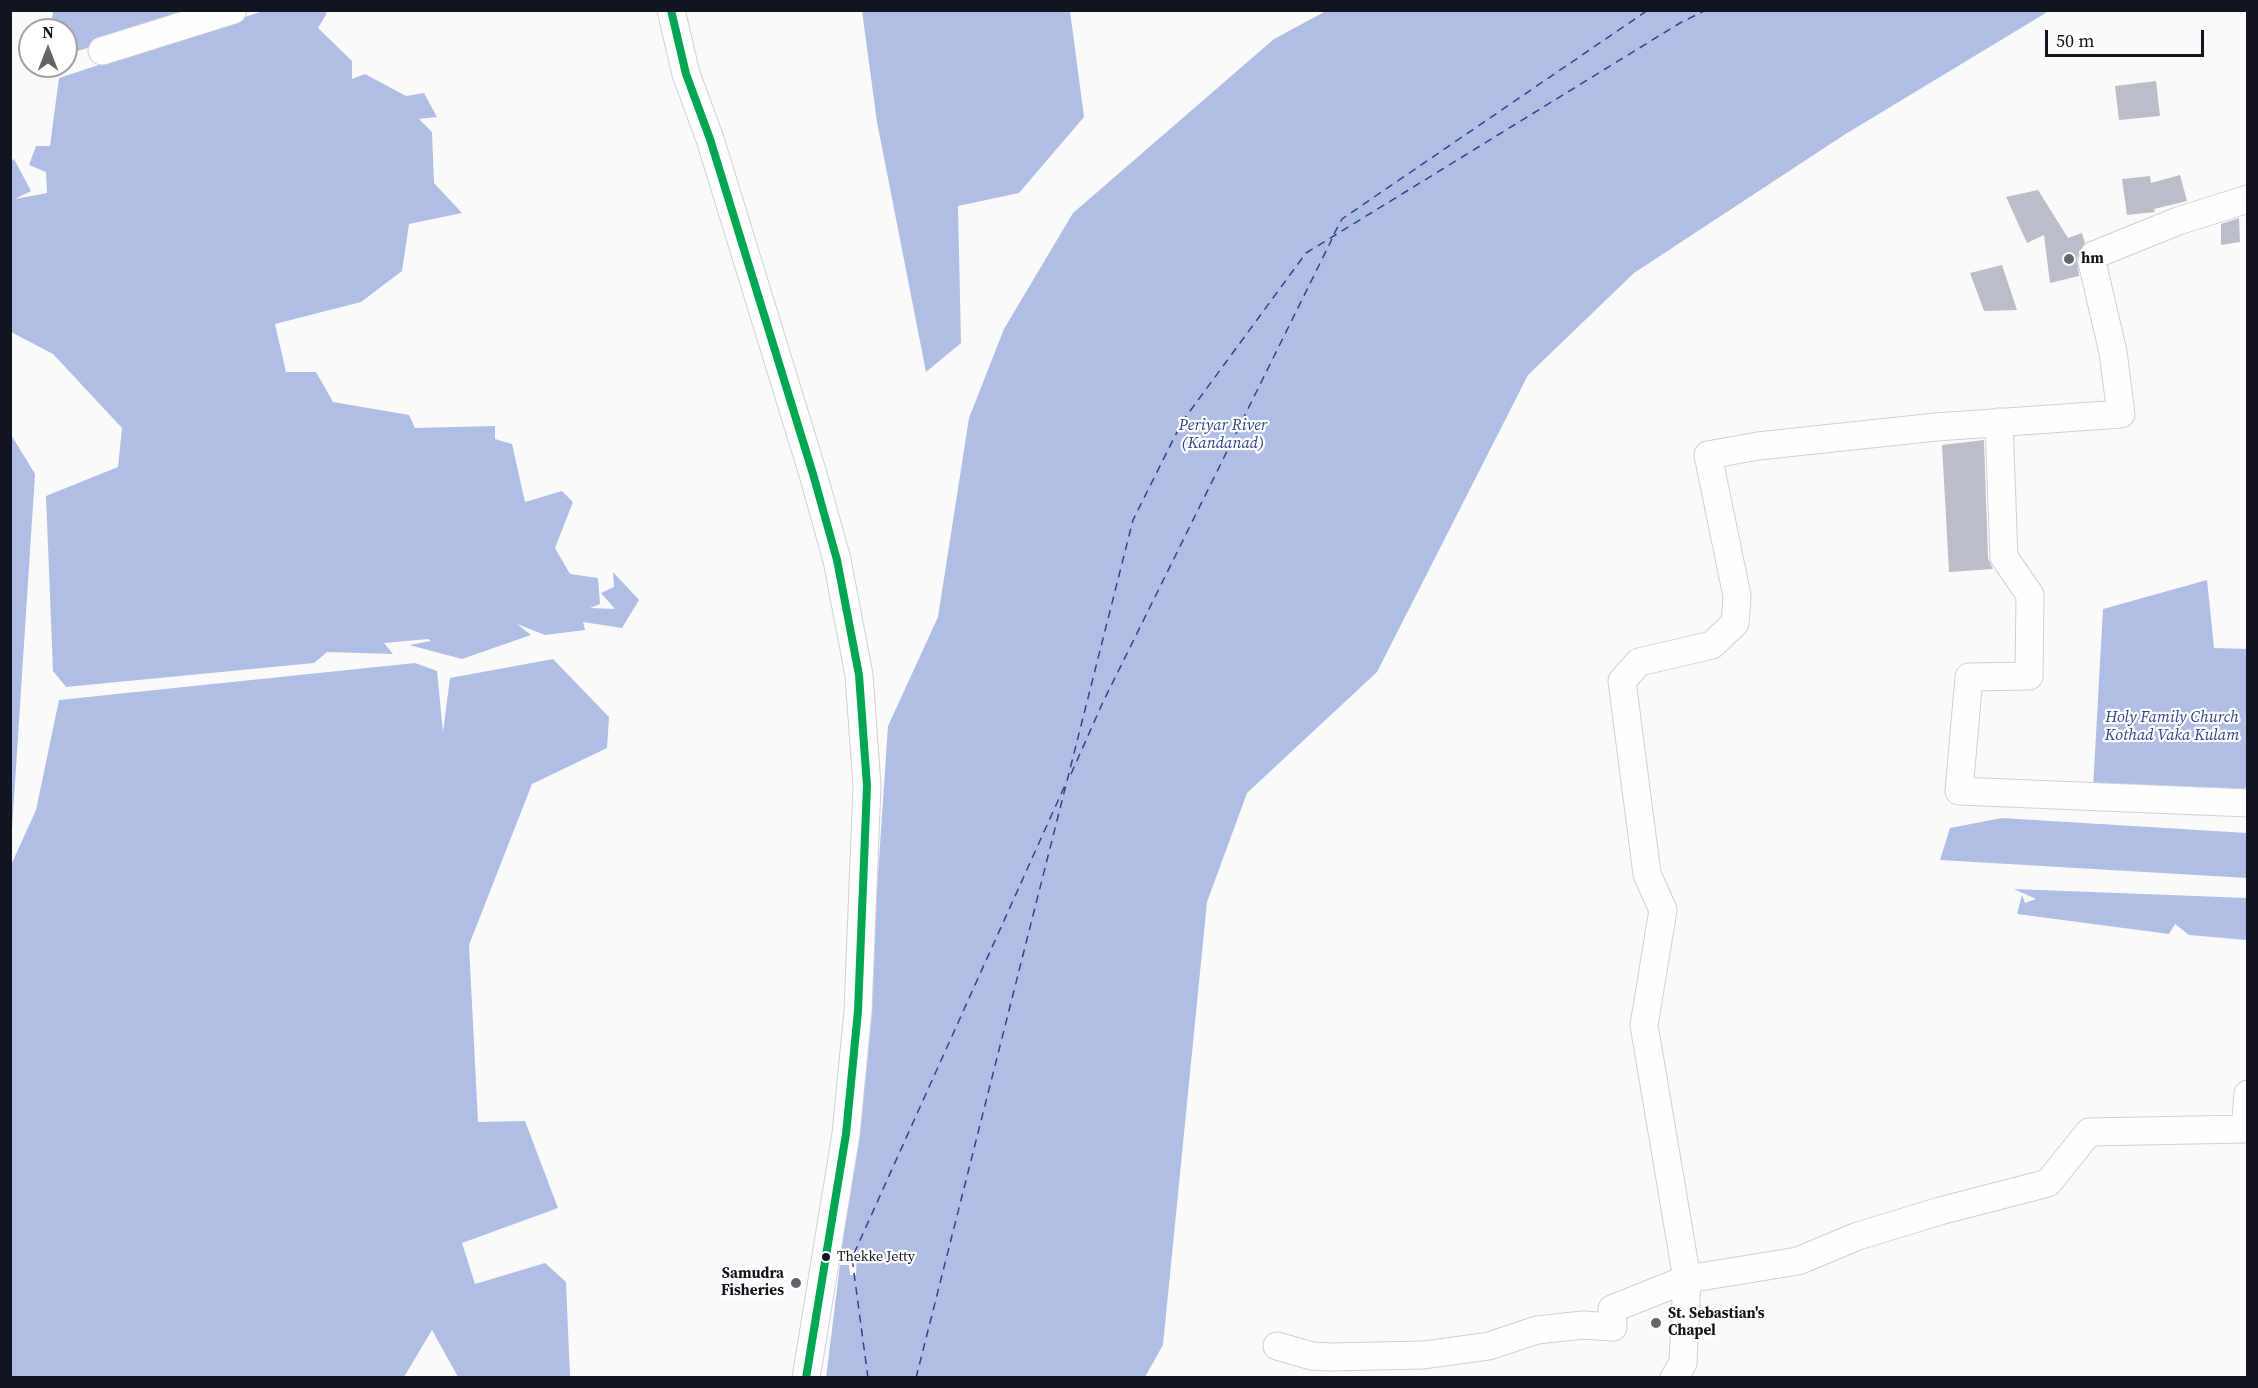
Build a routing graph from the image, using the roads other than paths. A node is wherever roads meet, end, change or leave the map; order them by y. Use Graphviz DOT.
graph roads {
  1 [pos="233,10"];
  2 [pos="671,10"];
  3 [pos="102,51"];
  4 [pos="2247,199"];
  5 [pos="1998,422"];
  6 [pos="2247,803"];
  7 [pos="2247,1094"];
  8 [pos="1687,1279"];
  9 [pos="1277,1346"];
  10 [pos="806,1377"];
  11 [pos="1674,1377"];
  1 -- 3 [label="street"];
  2 -- 10 [label="street"];
  4 -- 5 [label="street"];
  5 -- 6 [label="street"];
  5 -- 8 [label="street"];
  7 -- 8 [label="street"];
  8 -- 9 [label="street"];
  8 -- 11 [label="street"];
}
